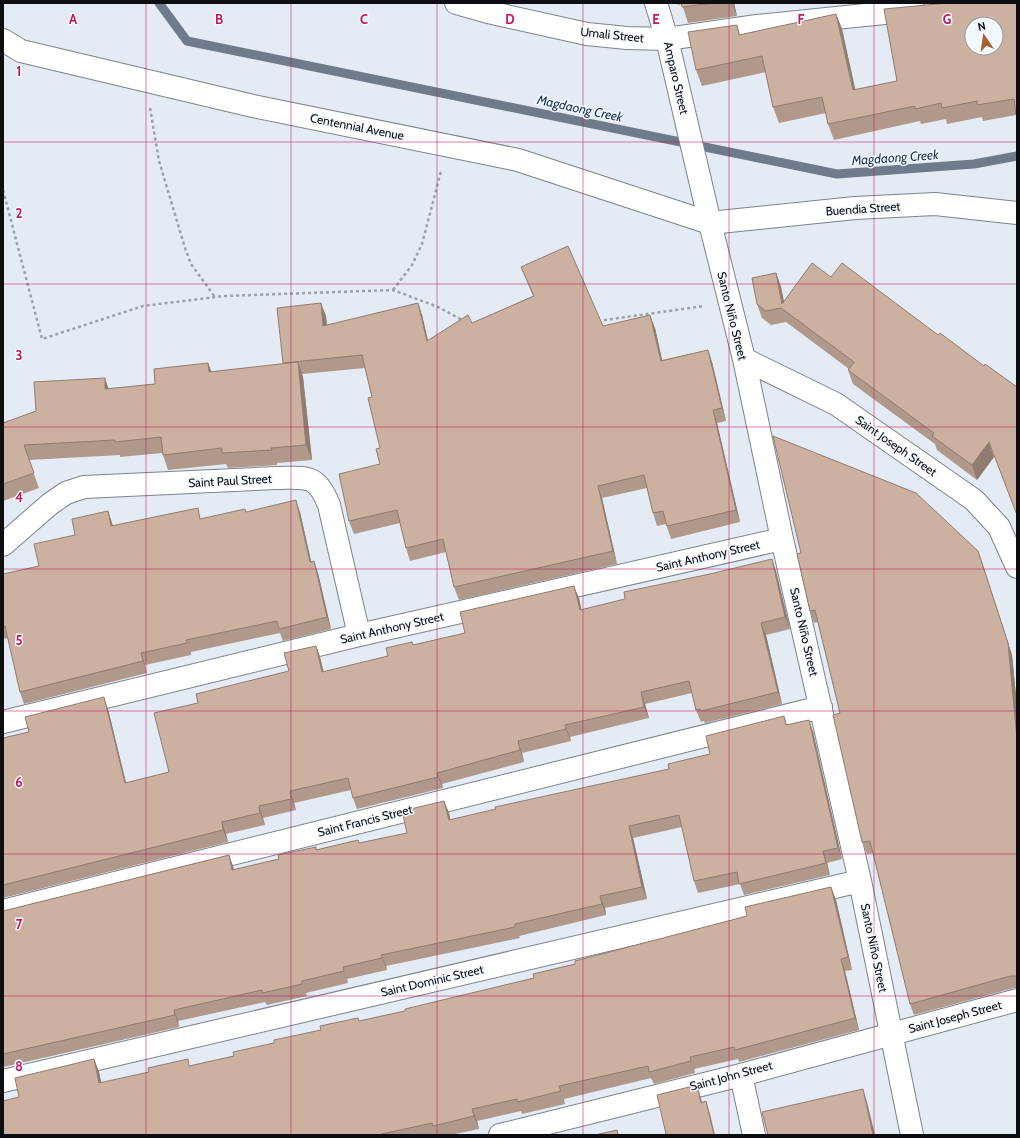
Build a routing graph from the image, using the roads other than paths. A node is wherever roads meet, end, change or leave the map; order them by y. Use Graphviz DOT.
graph roads {
  1 [pos="456,3"];
  2 [pos="656,3"];
  3 [pos="930,8"];
  4 [pos="667,39"];
  5 [pos="3,40"];
  6 [pos="688,130"];
  7 [pos="1017,213"];
  8 [pos="710,223"];
  9 [pos="744,359"];
  10 [pos="782,539"];
  11 [pos="3,545"];
  12 [pos="1017,567"];
  13 [pos="359,635"];
  14 [pos="821,707"];
  15 [pos="3,722"];
  16 [pos="860,881"];
  17 [pos="3,911"];
  18 [pos="1017,1000"];
  19 [pos="892,1033"];
  20 [pos="741,1074"];
  21 [pos="3,1081"];
  22 [pos="500,1135"];
  23 [pos="754,1135"];
  24 [pos="912,1135"];
  1 -- 4 [label="street, Umali Street"];
  2 -- 4 [label="street, Amparo Street"];
  3 -- 4 [label="street, Umali Street"];
  4 -- 6 [label="street, Amparo Street"];
  5 -- 8 [label="street, Centennial Avenue"];
  6 -- 8 [label="street, Santo Niño Street"];
  7 -- 8 [label="street, Buendia Street"];
  8 -- 9 [label="street, Santo Niño Street"];
  9 -- 10 [label="street, Santo Niño Street"];
  9 -- 12 [label="street, Saint Joseph Street"];
  10 -- 13 [label="street, Saint Anthony Street"];
  10 -- 14 [label="street, Santo Niño Street"];
  11 -- 13 [label="street, Saint Paul Street"];
  13 -- 15 [label="street, Saint Anthony Street"];
  14 -- 16 [label="street, Santo Niño Street"];
  14 -- 17 [label="street, Saint Francis Street"];
  16 -- 19 [label="street, Santo Niño Street"];
  16 -- 21 [label="street, Saint Dominic Street"];
  18 -- 19 [label="street, Saint Joseph Street"];
  19 -- 20 [label="street, Saint John Street"];
  19 -- 24 [label="street, Santo Niño Street"];
  20 -- 22 [label="street, Saint John Street"];
  20 -- 23 [label="street"];
}
